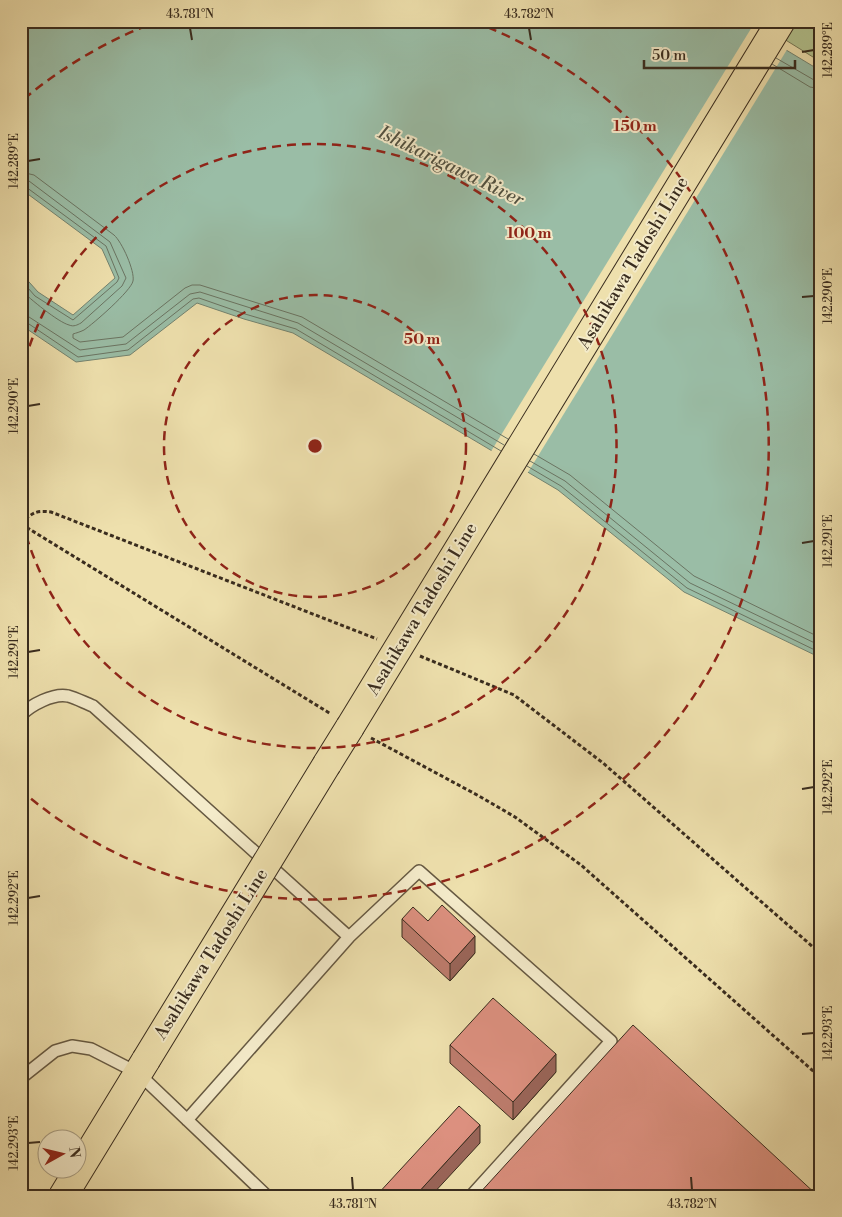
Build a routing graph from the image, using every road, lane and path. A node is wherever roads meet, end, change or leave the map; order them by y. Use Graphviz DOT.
graph roads {
  1 [pos="781,21"];
  2 [pos="21,524"];
  3 [pos="379,640"];
  4 [pos="416,655"];
  5 [pos="21,714"];
  6 [pos="350,727"];
  7 [pos="350,937"];
  8 [pos="821,954"];
  9 [pos="142,1066"];
  10 [pos="21,1078"];
  11 [pos="821,1078"];
  12 [pos="187,1120"];
  13 [pos="63,1196"];
  14 [pos="267,1196"];
  15 [pos="471,1196"];
  1 -- 6 [label="main road, Asahikawa Tadoshi Line, bridge"];
  2 -- 3 [label="path"];
  2 -- 6 [label="path"];
  4 -- 8 [label="path"];
  5 -- 7 [label="lane"];
  6 -- 9 [label="main road, Asahikawa Tadoshi Line, bridge"];
  6 -- 11 [label="path"];
  7 -- 12 [label="lane"];
  7 -- 15 [label="lane"];
  9 -- 10 [label="lane"];
  9 -- 12 [label="lane"];
  9 -- 13 [label="main road, Asahikawa Tadoshi Line"];
  12 -- 14 [label="lane"];
}
